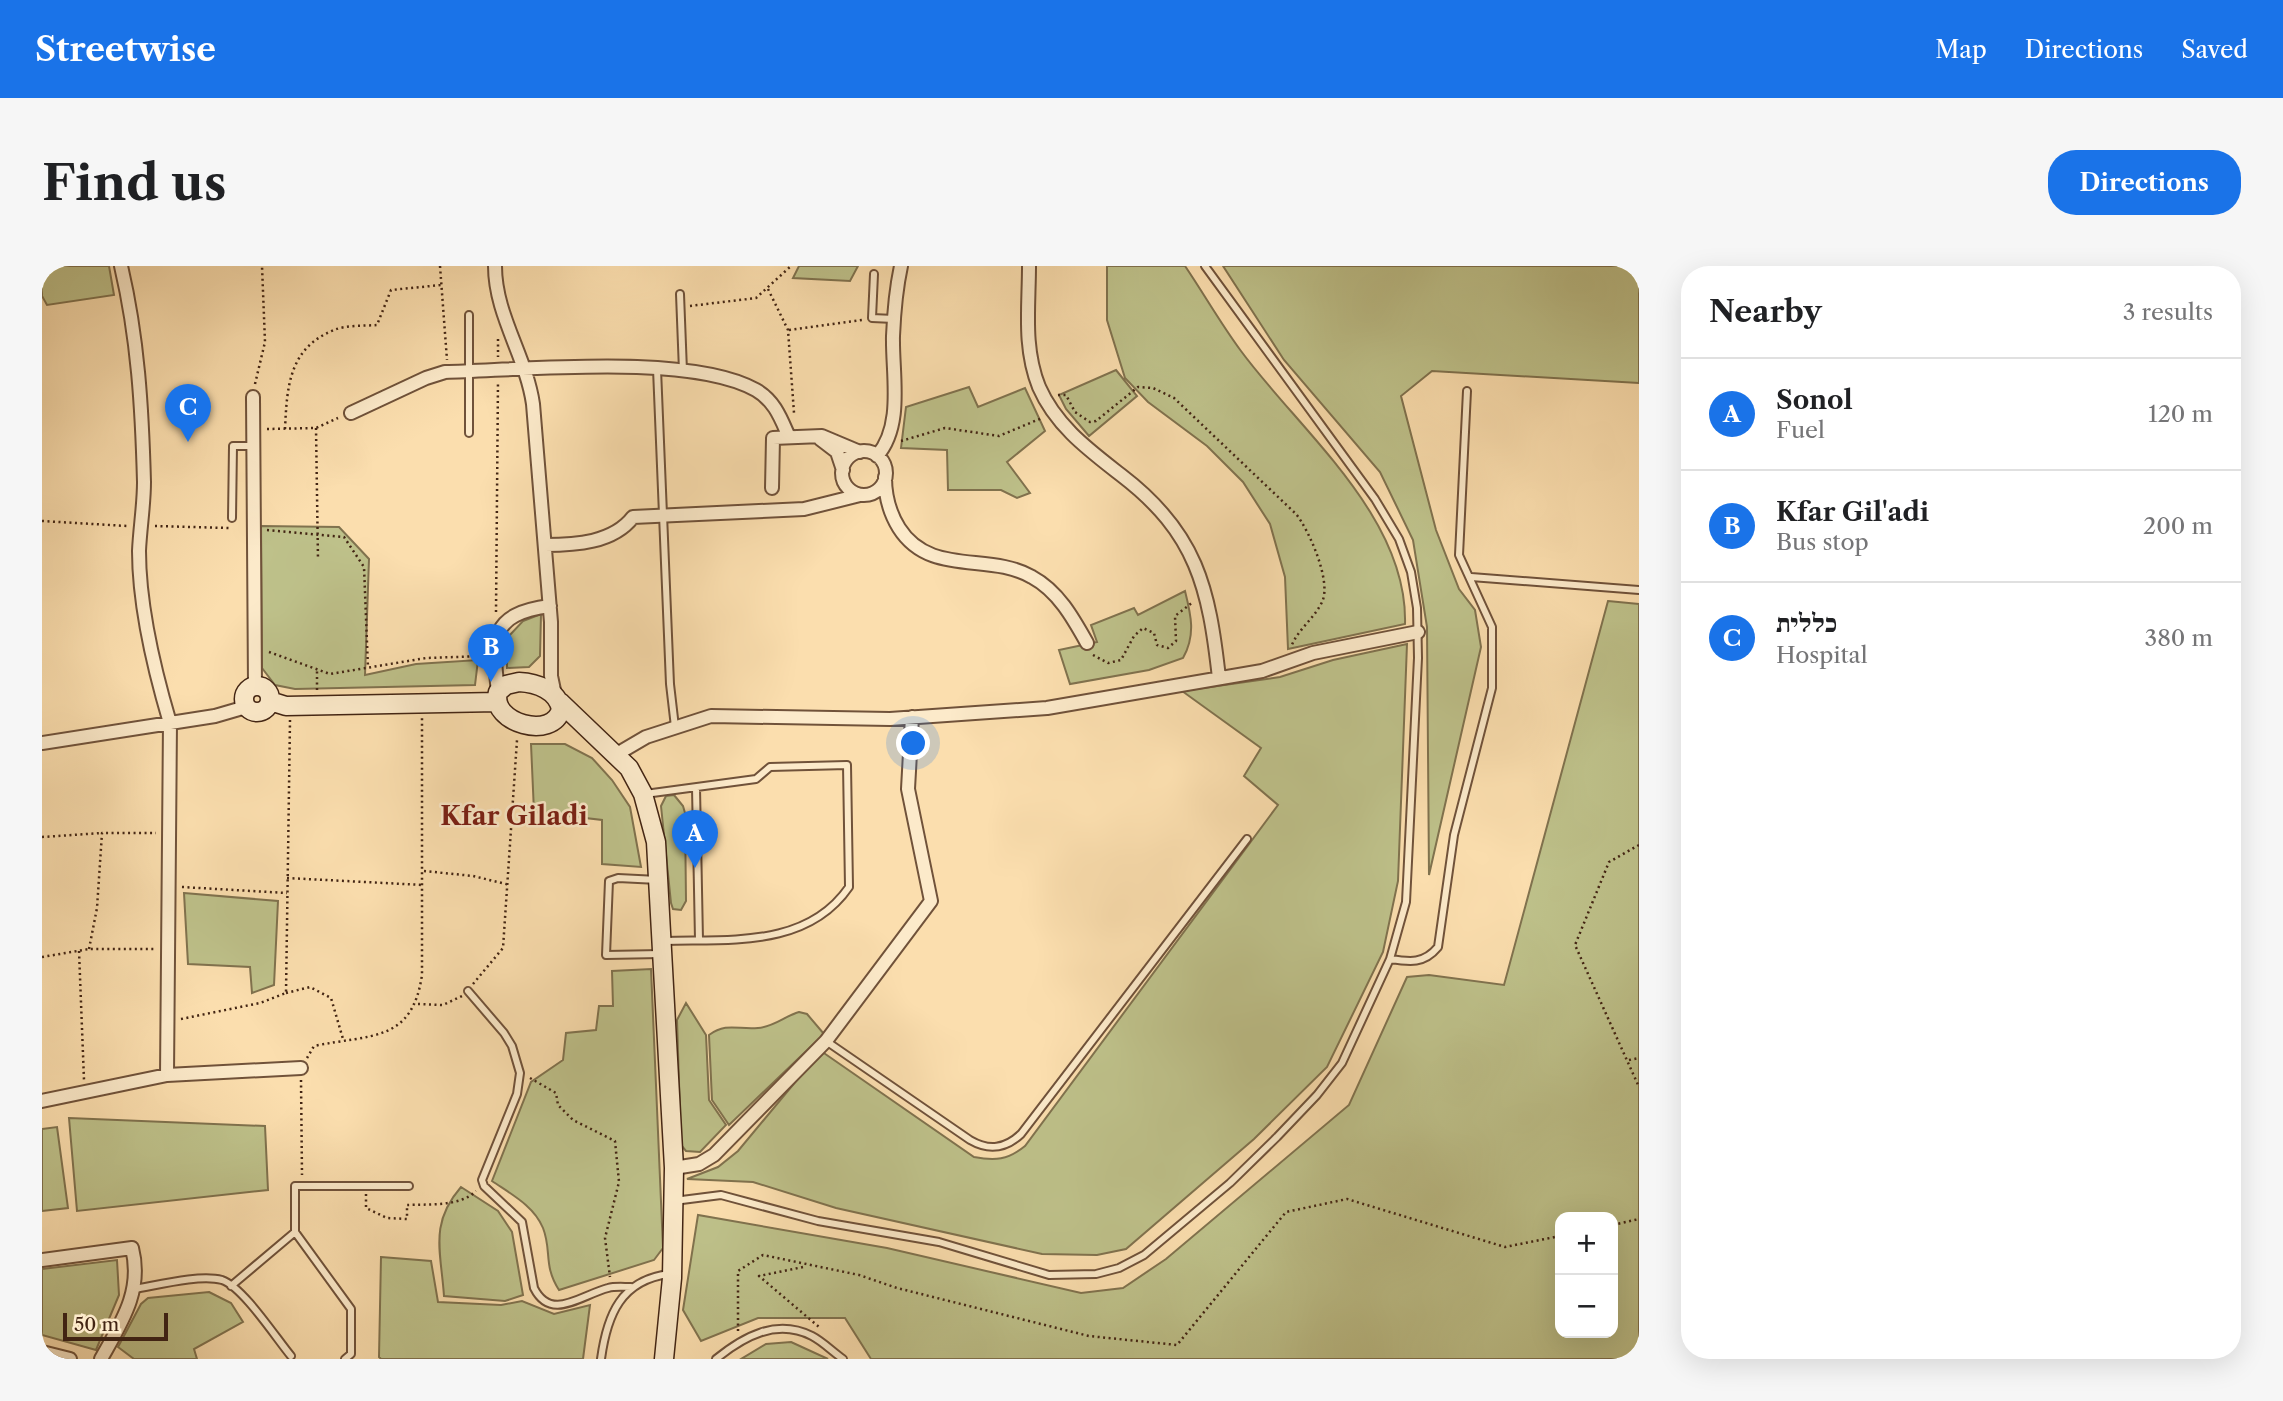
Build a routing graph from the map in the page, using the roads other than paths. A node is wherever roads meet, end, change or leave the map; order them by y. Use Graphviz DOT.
graph roads {
  1 [pos="121,266"];
  2 [pos="495,266"];
  3 [pos="901,266"];
  4 [pos="1029,266"];
  5 [pos="1205,266"];
  6 [pos="874,274"];
  7 [pos="680,294"];
  8 [pos="469,315"];
  9 [pos="894,319"];
  10 [pos="657,369"];
  11 [pos="526,370"];
  12 [pos="682,371"];
  13 [pos="469,372"];
  14 [pos="1467,391"];
  15 [pos="253,397"];
  16 [pos="351,413"];
  17 [pos="469,433"];
  18 [pos="810,436"];
  19 [pos="792,437"];
  20 [pos="253,446"];
  21 [pos="881,451"];
  22 [pos="860,452"];
  23 [pos="843,472"];
  24 [pos="886,477"];
  25 [pos="772,488"];
  26 [pos="862,495"];
  27 [pos="817,508"];
  28 [pos="891,513"];
  29 [pos="662,516"];
  30 [pos="232,518"];
  31 [pos="545,545"];
  32 [pos="1471,577"];
  33 [pos="1639,590"];
  34 [pos="550,606"];
  35 [pos="1418,632"];
  36 [pos="1087,643"];
  37 [pos="551,656"];
  38 [pos="1219,678"];
  39 [pos="524,682"];
  40 [pos="255,686"];
  41 [pos="497,697"];
  42 [pos="557,699"];
  43 [pos="270,701"];
  44 [pos="246,707"];
  45 [pos="912,717"];
  46 [pos="170,723"];
  47 [pos="526,724"];
  48 [pos="675,727"];
  49 [pos="600,740"];
  50 [pos="42,743"];
  51 [pos="617,754"];
  52 [pos="696,788"];
  53 [pos="643,794"];
  54 [pos="1247,839"];
  55 [pos="660,880"];
  56 [pos="699,940"];
  57 [pos="663,948"];
  58 [pos="1390,959"];
  59 [pos="468,991"];
  60 [pos="826,1041"];
  61 [pos="302,1068"];
  62 [pos="167,1075"];
  63 [pos="42,1101"];
  64 [pos="674,1168"];
  65 [pos="409,1185"];
  66 [pos="674,1201"];
  67 [pos="295,1232"];
  68 [pos="42,1260"];
  69 [pos="672,1273"];
  70 [pos="231,1286"];
  71 [pos="631,1287"];
  72 [pos="135,1289"];
  73 [pos="42,1352"];
  74 [pos="667,1354"];
  75 [pos="107,1356"];
  76 [pos="291,1356"];
  77 [pos="70,1359"];
  78 [pos="345,1359"];
  79 [pos="601,1359"];
  80 [pos="716,1359"];
  81 [pos="842,1359"];
  1 -- 46 [label="street"];
  2 -- 11 [label="street"];
  3 -- 9 [label="street"];
  4 -- 38 [label="street"];
  5 -- 35 [label="lane"];
  6 -- 9 [label="lane"];
  7 -- 12 [label="lane"];
  8 -- 13 [label="lane"];
  9 -- 21 [label="street"];
  10 -- 11 [label="street"];
  10 -- 12 [label="street"];
  10 -- 29 [label="lane"];
  11 -- 13 [label="street"];
  11 -- 31 [label="street"];
  12 -- 19 [label="street"];
  13 -- 16 [label="street"];
  13 -- 17 [label="lane"];
  14 -- 32 [label="lane"];
  15 -- 20 [label="street"];
  18 -- 19 [label="street"];
  18 -- 22 [label="street"];
  18 -- 23 [label="street"];
  19 -- 25 [label="street"];
  20 -- 30 [label="lane"];
  20 -- 40 [label="street"];
  21 -- 22 [label="street"];
  21 -- 24 [label="street"];
  22 -- 23 [label="street"];
  23 -- 26 [label="street"];
  23 -- 27 [label="street"];
  24 -- 26 [label="street"];
  24 -- 28 [label="street"];
  26 -- 27 [label="street"];
  26 -- 28 [label="street"];
  27 -- 29 [label="street"];
  28 -- 36 [label="street"];
  29 -- 31 [label="street"];
  29 -- 48 [label="lane"];
  31 -- 34 [label="street"];
  32 -- 33 [label="lane"];
  32 -- 58 [label="lane"];
  34 -- 37 [label="street"];
  34 -- 41 [label="street"];
  35 -- 38 [label="street"];
  35 -- 58 [label="lane"];
  37 -- 39 [label="street"];
  37 -- 42 [label="street"];
  38 -- 45 [label="street"];
  39 -- 41 [label="street"];
  39 -- 42 [label="street"];
  40 -- 43 [label="street"];
  40 -- 44 [label="street"];
  41 -- 43 [label="street"];
  41 -- 47 [label="street"];
  42 -- 47 [label="street"];
  42 -- 49 [label="street"];
  43 -- 44 [label="street"];
  44 -- 46 [label="street"];
  45 -- 48 [label="street"];
  45 -- 60 [label="street"];
  46 -- 50 [label="street"];
  46 -- 62 [label="street"];
  47 -- 49 [label="street"];
  48 -- 51 [label="street"];
  49 -- 51 [label="street"];
  51 -- 53 [label="street"];
  52 -- 53 [label="lane"];
  52 -- 56 [label="lane"];
  52 -- 56 [label="lane"];
  53 -- 55 [label="street"];
  54 -- 60 [label="lane"];
  55 -- 57 [label="street"];
  55 -- 57 [label="lane"];
  56 -- 57 [label="lane"];
  57 -- 64 [label="street"];
  58 -- 66 [label="lane"];
  59 -- 71 [label="lane"];
  60 -- 64 [label="street"];
  61 -- 62 [label="street"];
  62 -- 63 [label="street"];
  64 -- 66 [label="street"];
  65 -- 67 [label="lane"];
  66 -- 69 [label="street"];
  67 -- 70 [label="lane"];
  67 -- 78 [label="lane"];
  68 -- 72 [label="street"];
  69 -- 71 [label="lane"];
  69 -- 74 [label="street"];
  70 -- 72 [label="lane"];
  70 -- 76 [label="lane"];
  71 -- 79 [label="lane"];
  72 -- 75 [label="street"];
  73 -- 77 [label="street"];
  80 -- 81 [label="lane"];
}
